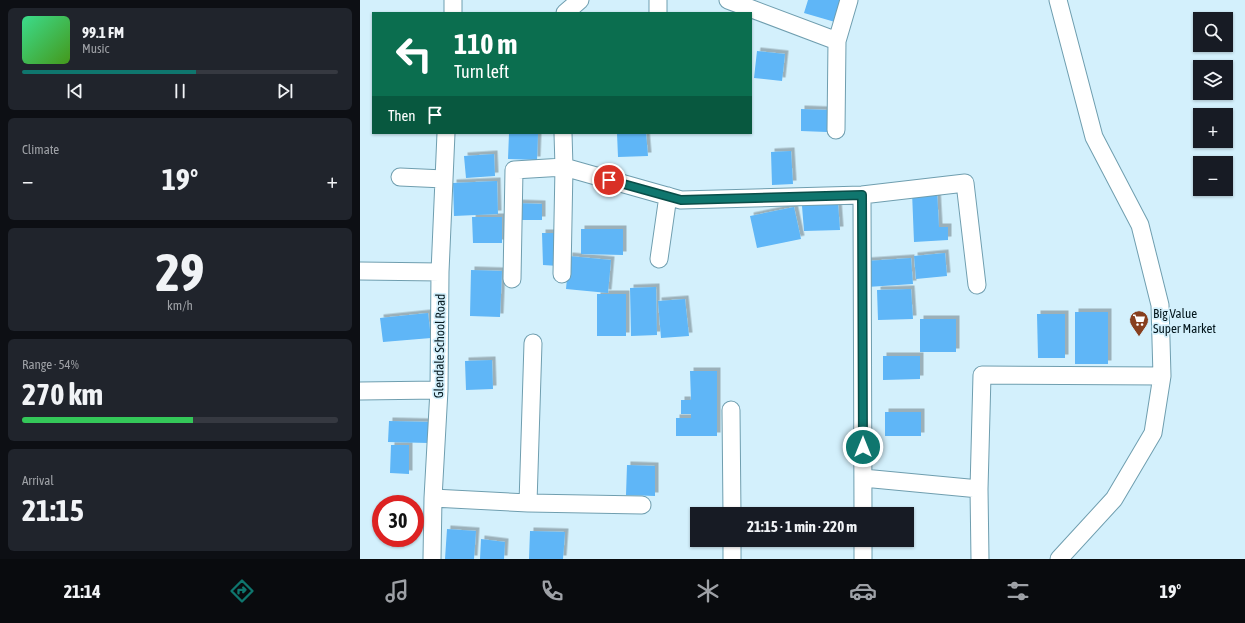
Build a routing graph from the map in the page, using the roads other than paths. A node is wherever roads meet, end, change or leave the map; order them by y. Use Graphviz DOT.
graph roads {
  1 [pos="453,0"];
  2 [pos="580,0"];
  3 [pos="658,0"];
  4 [pos="849,0"];
  5 [pos="1058,0"];
  6 [pos="744,6"];
  7 [pos="453,12"];
  8 [pos="566,12"];
  9 [pos="658,12"];
  10 [pos="837,41"];
  11 [pos="836,130"];
  12 [pos="446,134"];
  13 [pos="563,134"];
  14 [pos="564,167"];
  15 [pos="400,177"];
  16 [pos="444,179"];
  17 [pos="862,195"];
  18 [pos="668,196"];
  19 [pos="659,259"];
  20 [pos="360,272"];
  21 [pos="440,272"];
  22 [pos="562,274"];
  23 [pos="512,279"];
  24 [pos="977,285"];
  25 [pos="533,343"];
  26 [pos="1162,376"];
  27 [pos="439,390"];
  28 [pos="360,391"];
  29 [pos="731,410"];
  30 [pos="863,478"];
  31 [pos="979,489"];
  32 [pos="433,498"];
  33 [pos="528,503"];
  34 [pos="642,505"];
  35 [pos="732,507"];
  36 [pos="863,507"];
  37 [pos="732,547"];
  38 [pos="863,547"];
  39 [pos="432,559"];
  40 [pos="732,559"];
  41 [pos="863,559"];
  42 [pos="980,559"];
  43 [pos="1059,559"];
  1 -- 7 [label="street"];
  2 -- 8 [label="street"];
  3 -- 9 [label="street"];
  4 -- 10 [label="street"];
  5 -- 26 [label="street"];
  6 -- 10 [label="street"];
  10 -- 11 [label="street"];
  12 -- 16 [label="street, Glendale School Road"];
  13 -- 14 [label="street"];
  14 -- 18 [label="street"];
  14 -- 22 [label="street"];
  14 -- 23 [label="street"];
  15 -- 16 [label="street"];
  16 -- 21 [label="street, Glendale School Road"];
  17 -- 18 [label="street"];
  17 -- 24 [label="street"];
  17 -- 30 [label="street"];
  18 -- 19 [label="street"];
  20 -- 21 [label="street"];
  21 -- 27 [label="street, Glendale School Road"];
  25 -- 33 [label="street"];
  26 -- 31 [label="street"];
  26 -- 43 [label="street"];
  27 -- 28 [label="street"];
  27 -- 32 [label="street, Glendale School Road"];
  29 -- 35 [label="street"];
  30 -- 31 [label="street"];
  30 -- 36 [label="street"];
  31 -- 42 [label="street"];
  32 -- 33 [label="street"];
  32 -- 39 [label="street, Glendale School Road"];
  33 -- 34 [label="street"];
  37 -- 40 [label="street"];
  38 -- 41 [label="street"];
}
